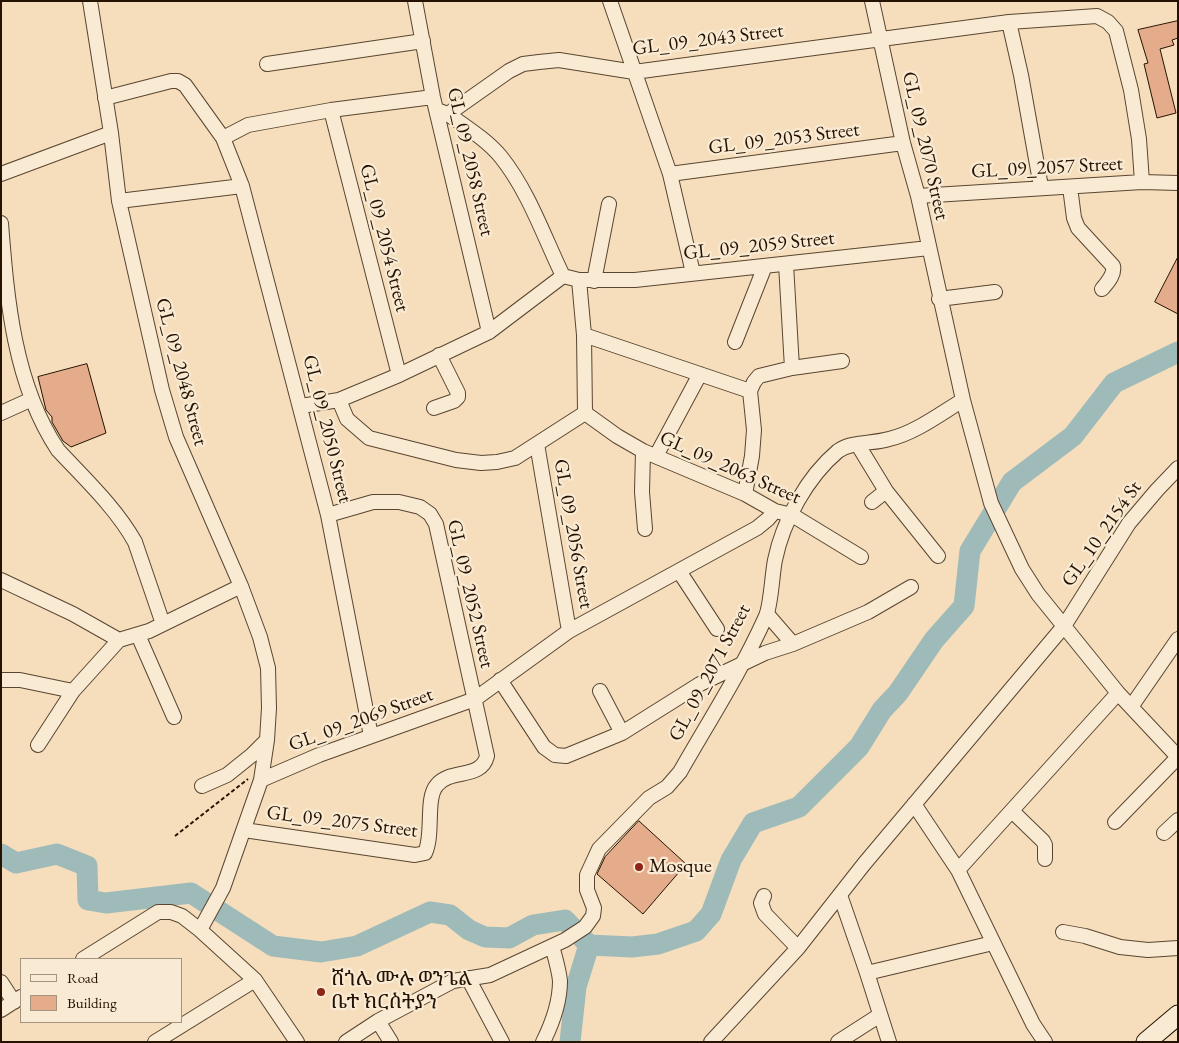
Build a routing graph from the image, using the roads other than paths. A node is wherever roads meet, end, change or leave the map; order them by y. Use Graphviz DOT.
graph roads {
  1 [pos="90,1"];
  2 [pos="415,1"];
  3 [pos="610,1"];
  4 [pos="872,1"];
  5 [pos="1009,22"];
  6 [pos="879,38"];
  7 [pos="423,41"];
  8 [pos="267,64"];
  9 [pos="634,72"];
  10 [pos="105,98"];
  11 [pos="439,107"];
  12 [pos="331,110"];
  13 [pos="111,133"];
  14 [pos="223,138"];
  15 [pos="904,143"];
  16 [pos="1,174"];
  17 [pos="670,174"];
  18 [pos="1142,182"];
  19 [pos="1178,183"];
  20 [pos="242,186"];
  21 [pos="1041,187"];
  22 [pos="1070,187"];
  23 [pos="918,196"];
  24 [pos="119,201"];
  25 [pos="609,204"];
  26 [pos="1,223"];
  27 [pos="928,248"];
  28 [pos="786,264"];
  29 [pos="765,266"];
  30 [pos="693,273"];
  31 [pos="563,276"];
  32 [pos="579,280"];
  33 [pos="594,281"];
  34 [pos="1102,290"];
  35 [pos="995,292"];
  36 [pos="940,299"];
  37 [pos="489,332"];
  38 [pos="584,335"];
  39 [pos="735,342"];
  40 [pos="440,355"];
  41 [pos="842,361"];
  42 [pos="792,368"];
  43 [pos="700,374"];
  44 [pos="399,375"];
  45 [pos="750,391"];
  46 [pos="32,399"];
  47 [pos="339,400"];
  48 [pos="963,400"];
  49 [pos="301,406"];
  50 [pos="434,408"];
  51 [pos="1,413"];
  52 [pos="585,413"];
  53 [pos="538,444"];
  54 [pos="858,444"];
  55 [pos="649,454"];
  56 [pos="1176,473"];
  57 [pos="886,491"];
  58 [pos="745,494"];
  59 [pos="872,502"];
  60 [pos="775,511"];
  61 [pos="328,515"];
  62 [pos="792,515"];
  63 [pos="645,529"];
  64 [pos="861,556"];
  65 [pos="938,556"];
  66 [pos="679,571"];
  67 [pos="1,580"];
  68 [pos="241,586"];
  69 [pos="910,586"];
  70 [pos="767,614"];
  71 [pos="163,624"];
  72 [pos="1064,626"];
  73 [pos="717,629"];
  74 [pos="569,631"];
  75 [pos="138,635"];
  76 [pos="1178,639"];
  77 [pos="119,640"];
  78 [pos="793,644"];
  79 [pos="740,665"];
  80 [pos="1,680"];
  81 [pos="500,680"];
  82 [pos="600,690"];
  83 [pos="72,691"];
  84 [pos="1118,693"];
  85 [pos="475,699"];
  86 [pos="1131,707"];
  87 [pos="174,717"];
  88 [pos="622,733"];
  89 [pos="371,736"];
  90 [pos="267,740"];
  91 [pos="38,746"];
  92 [pos="262,774"];
  93 [pos="202,786"];
  94 [pos="914,804"];
  95 [pos="1012,811"];
  96 [pos="1178,820"];
  97 [pos="1115,822"];
  98 [pos="244,830"];
  99 [pos="1164,833"];
  100 [pos="1044,859"];
  101 [pos="958,870"];
  102 [pos="840,895"];
  103 [pos="764,896"];
  104 [pos="200,930"];
  105 [pos="1063,932"];
  106 [pos="558,943"];
  107 [pos="993,944"];
  108 [pos="798,948"];
  109 [pos="1178,948"];
  110 [pos="84,958"];
  111 [pos="867,974"];
  112 [pos="468,978"];
  113 [pos="255,980"];
  114 [pos="1,982"];
  115 [pos="18,999"];
  116 [pos="1,1010"];
  117 [pos="880,1015"];
  118 [pos="1178,1015"];
  119 [pos="378,1021"];
  120 [pos="155,1042"];
  121 [pos="297,1042"];
  122 [pos="346,1042"];
  123 [pos="391,1042"];
  124 [pos="502,1042"];
  125 [pos="543,1042"];
  126 [pos="711,1042"];
  127 [pos="838,1042"];
  128 [pos="889,1042"];
  129 [pos="1045,1042"];
  130 [pos="1146,1042"];
  1 -- 10 [label="street, GL_09_2048 Street"];
  2 -- 7 [label="street, GL_09_2058 Street"];
  3 -- 9 [label="street"];
  4 -- 6 [label="street, GL_09_2070 Street"];
  5 -- 6 [label="street, GL_09_2043 Street"];
  5 -- 18 [label="street, GL_09_2043 Street"];
  5 -- 21 [label="street"];
  6 -- 9 [label="street, GL_09_2043 Street"];
  6 -- 15 [label="street, GL_09_2070 Street"];
  7 -- 8 [label="street"];
  7 -- 11 [label="street, GL_09_2058 Street"];
  9 -- 11 [label="street, GL_09_2043 Street"];
  9 -- 17 [label="street"];
  10 -- 13 [label="street, GL_09_2048 Street"];
  10 -- 14 [label="street"];
  11 -- 12 [label="street, GL_09_2043 Street"];
  11 -- 31 [label="street"];
  11 -- 37 [label="street, GL_09_2058 Street"];
  12 -- 14 [label="street, GL_09_2043 Street"];
  12 -- 44 [label="street, GL_09_2054 Street"];
  13 -- 16 [label="street"];
  13 -- 24 [label="street, GL_09_2048 Street"];
  14 -- 20 [label="street, GL_09_2050 Street"];
  15 -- 17 [label="street, GL_09_2053 Street"];
  15 -- 23 [label="street, GL_09_2070 Street"];
  17 -- 30 [label="street"];
  18 -- 19 [label="street, GL_09_2057 Street"];
  18 -- 22 [label="street, GL_09_2057 Street"];
  20 -- 24 [label="street"];
  20 -- 49 [label="street, GL_09_2050 Street"];
  21 -- 22 [label="street, GL_09_2057 Street"];
  21 -- 23 [label="street, GL_09_2057 Street"];
  22 -- 34 [label="street"];
  23 -- 27 [label="street, GL_09_2070 Street"];
  24 -- 68 [label="street, GL_09_2048 Street"];
  25 -- 33 [label="street"];
  26 -- 46 [label="street"];
  27 -- 28 [label="street, GL_09_2059 Street"];
  27 -- 36 [label="street, GL_09_2070 Street"];
  28 -- 29 [label="street, GL_09_2059 Street"];
  28 -- 42 [label="street"];
  29 -- 30 [label="street, GL_09_2059 Street"];
  29 -- 39 [label="street"];
  30 -- 33 [label="street, GL_09_2059 Street"];
  31 -- 32 [label="street, GL_09_2059 Street"];
  31 -- 37 [label="street"];
  32 -- 33 [label="street, GL_09_2059 Street"];
  32 -- 38 [label="street"];
  35 -- 36 [label="street"];
  36 -- 48 [label="street, GL_09_2070 Street"];
  37 -- 40 [label="street"];
  38 -- 43 [label="street"];
  38 -- 52 [label="street"];
  40 -- 44 [label="street"];
  40 -- 50 [label="street"];
  41 -- 42 [label="street"];
  42 -- 45 [label="street"];
  43 -- 45 [label="street"];
  43 -- 55 [label="street"];
  44 -- 47 [label="street"];
  45 -- 58 [label="street"];
  46 -- 51 [label="street"];
  46 -- 71 [label="street"];
  47 -- 49 [label="street"];
  47 -- 53 [label="street"];
  48 -- 54 [label="street, GL_09_2071 Street"];
  48 -- 72 [label="street, GL_09_2070 Street"];
  49 -- 61 [label="street, GL_09_2050 Street"];
  52 -- 53 [label="street"];
  52 -- 55 [label="street, GL_09_2063 Street"];
  53 -- 74 [label="street, GL_09_2056 Street"];
  54 -- 57 [label="street"];
  54 -- 62 [label="street, GL_09_2071 Street"];
  55 -- 58 [label="street, GL_09_2063 Street"];
  55 -- 63 [label="street"];
  56 -- 72 [label="street, GL_10_2154 St"];
  57 -- 59 [label="street"];
  57 -- 65 [label="street"];
  58 -- 60 [label="street, GL_09_2063 Street"];
  60 -- 62 [label="street, GL_09_2063 Street"];
  60 -- 66 [label="street, GL_09_2069 Street"];
  61 -- 85 [label="street, GL_09_2052 Street"];
  61 -- 89 [label="street, GL_09_2050 Street"];
  62 -- 64 [label="street, GL_09_2063 Street"];
  62 -- 70 [label="street, GL_09_2071 Street"];
  66 -- 73 [label="street"];
  66 -- 74 [label="street, GL_09_2069 Street"];
  67 -- 77 [label="street"];
  68 -- 71 [label="street"];
  68 -- 90 [label="street, GL_09_2048 Street"];
  69 -- 78 [label="street"];
  70 -- 78 [label="street"];
  70 -- 79 [label="street, GL_09_2071 Street"];
  71 -- 75 [label="street"];
  72 -- 84 [label="street, GL_09_2070 Street"];
  72 -- 94 [label="street, GL_10_2154 St"];
  74 -- 81 [label="street, GL_09_2069 Street"];
  75 -- 77 [label="street"];
  75 -- 87 [label="street"];
  76 -- 86 [label="street"];
  77 -- 83 [label="street"];
  78 -- 79 [label="street"];
  79 -- 88 [label="street"];
  79 -- 106 [label="street, GL_09_2071 Street"];
  80 -- 83 [label="street"];
  81 -- 85 [label="street, GL_09_2069 Street"];
  81 -- 88 [label="street"];
  82 -- 88 [label="street"];
  83 -- 91 [label="street"];
  84 -- 86 [label="street, GL_09_2070 Street"];
  84 -- 95 [label="street"];
  85 -- 89 [label="street, GL_09_2069 Street"];
  85 -- 98 [label="street, GL_09_2075 Street"];
  86 -- 97 [label="street, GL_09_2070 Street"];
  89 -- 92 [label="street, GL_09_2069 Street"];
  90 -- 92 [label="street, GL_09_2048 Street"];
  90 -- 93 [label="street"];
  92 -- 98 [label="street, GL_09_2048 Street"];
  94 -- 101 [label="street"];
  94 -- 102 [label="street, GL_10_2154 St"];
  95 -- 100 [label="street"];
  95 -- 101 [label="street"];
  96 -- 99 [label="street"];
  98 -- 104 [label="street, GL_09_2048 Street"];
  101 -- 107 [label="street"];
  102 -- 108 [label="street, GL_10_2154 St"];
  102 -- 111 [label="street"];
  103 -- 108 [label="street"];
  104 -- 110 [label="street"];
  104 -- 113 [label="street"];
  105 -- 109 [label="street"];
  106 -- 112 [label="street"];
  106 -- 125 [label="street"];
  107 -- 111 [label="street"];
  107 -- 129 [label="street"];
  108 -- 126 [label="street, GL_10_2154 St"];
  111 -- 117 [label="street"];
  112 -- 119 [label="street"];
  112 -- 124 [label="street"];
  113 -- 120 [label="street"];
  113 -- 121 [label="street"];
  114 -- 115 [label="street"];
  115 -- 116 [label="street"];
  117 -- 127 [label="street"];
  117 -- 128 [label="street"];
  118 -- 130 [label="main road"];
  119 -- 122 [label="street"];
  119 -- 123 [label="street"];
}
